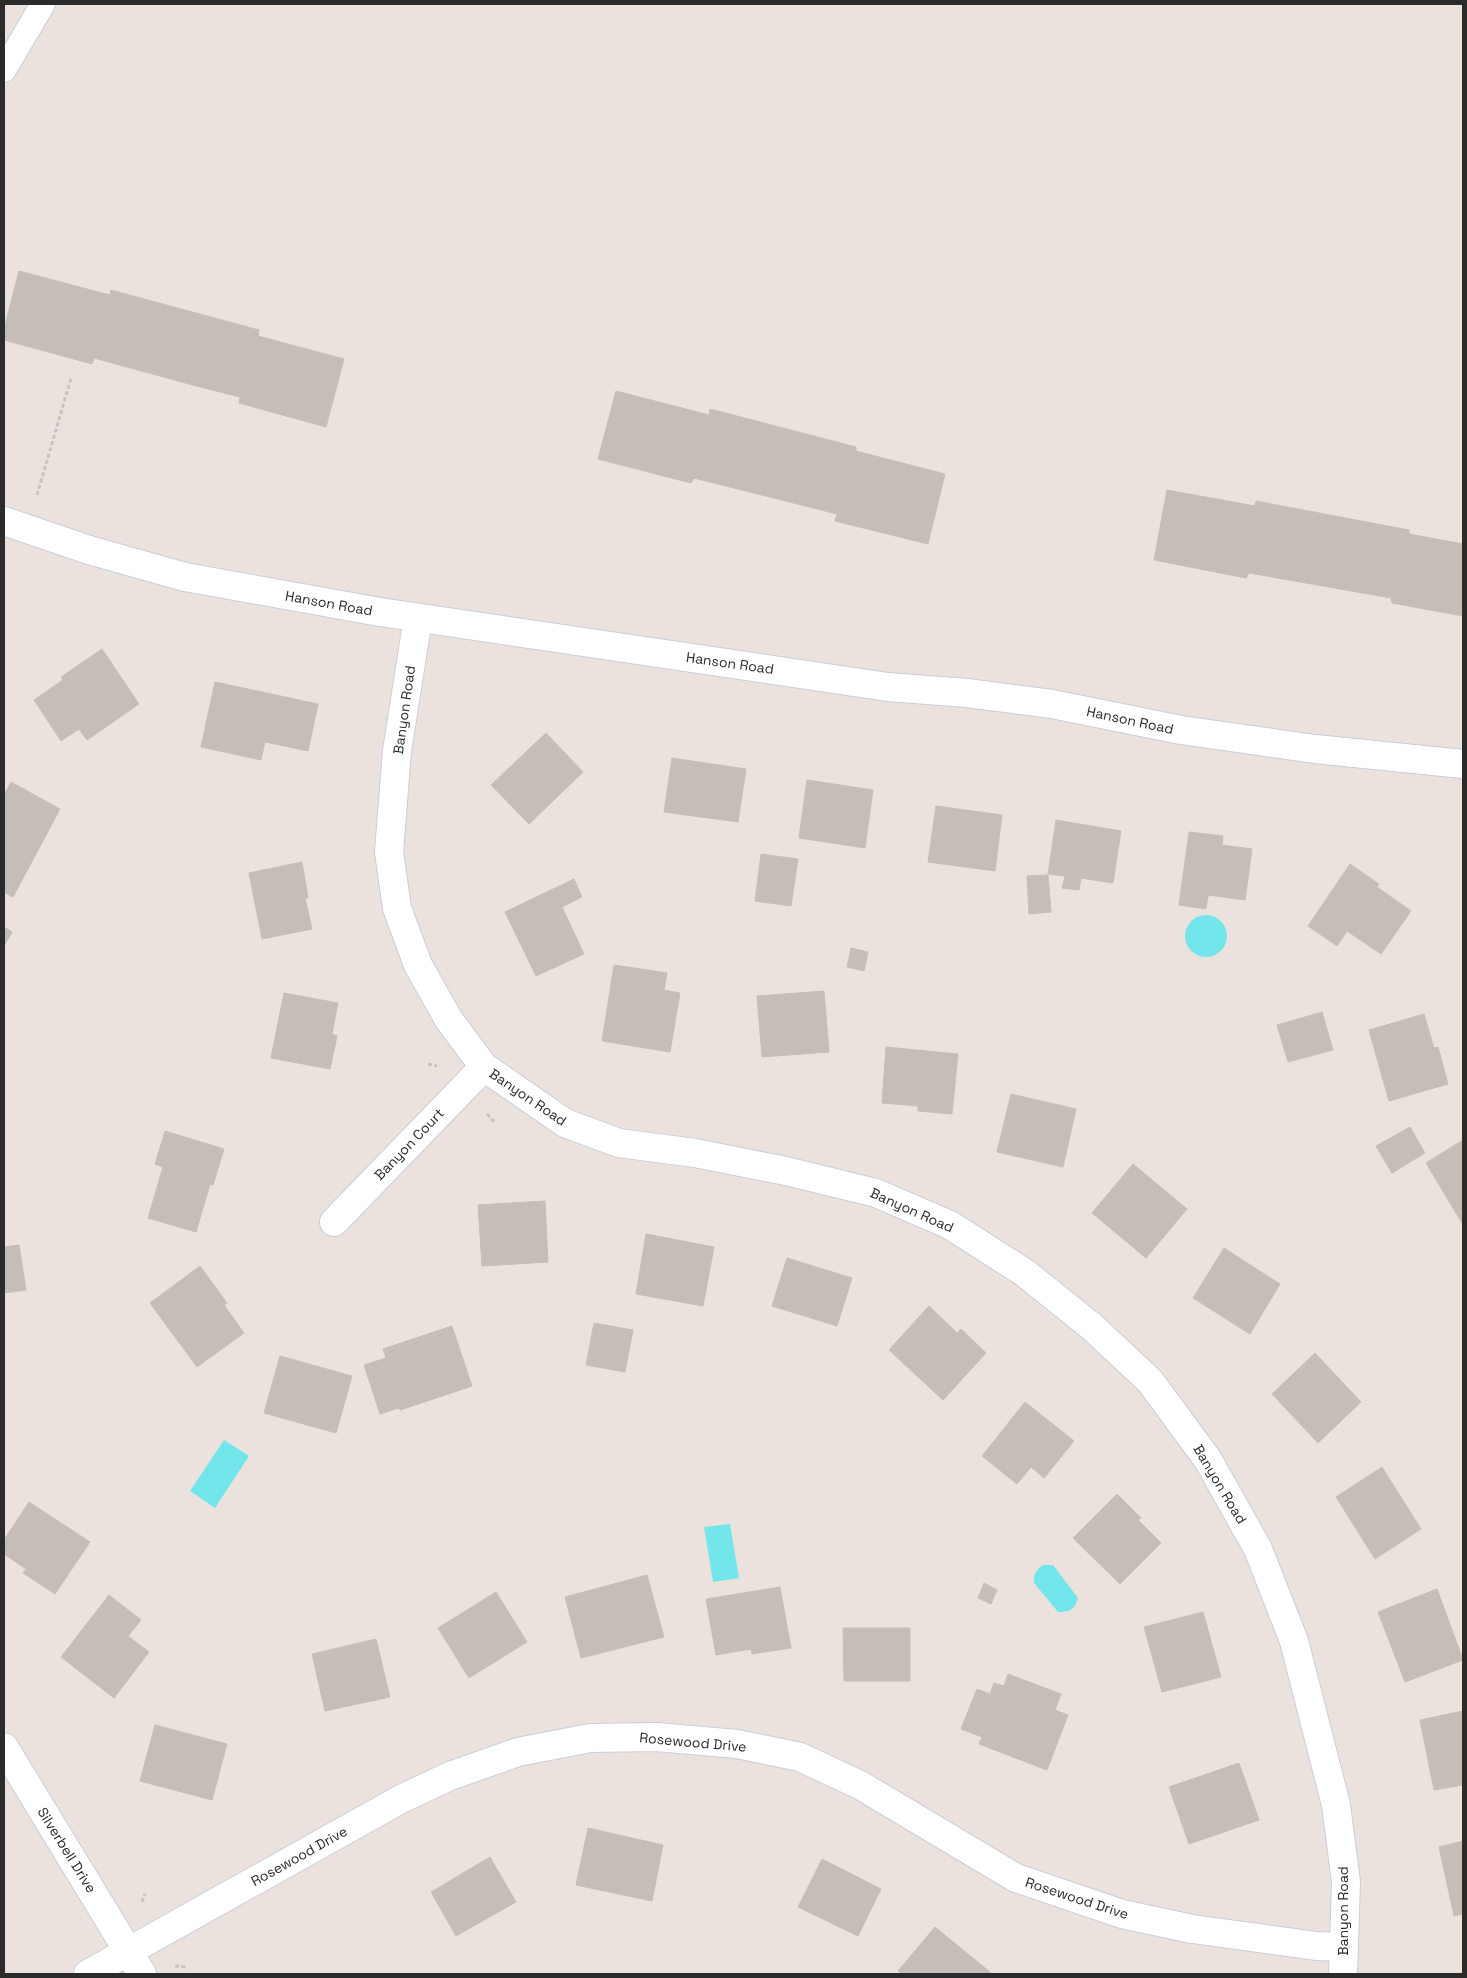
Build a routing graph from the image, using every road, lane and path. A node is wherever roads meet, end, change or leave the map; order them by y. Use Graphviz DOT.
graph roads {
  1 [pos="43,4"];
  2 [pos="4,70"];
  3 [pos="71,378"];
  4 [pos="35,502"];
  5 [pos="4,521"];
  6 [pos="418,618"];
  7 [pos="1463,764"];
  8 [pos="428,1064"];
  9 [pos="437,1066"];
  10 [pos="484,1067"];
  11 [pos="483,1110"];
  12 [pos="495,1123"];
  13 [pos="334,1222"];
  14 [pos="4,1748"];
  15 [pos="145,1894"];
  16 [pos="142,1902"];
  17 [pos="1344,1947"];
  18 [pos="136,1963"];
  19 [pos="175,1966"];
  20 [pos="187,1966"];
  21 [pos="88,1974"];
  22 [pos="1344,1974"];
  1 -- 2 [label="lane"];
  3 -- 4 [label="path"];
  5 -- 6 [label="street, Hanson Road"];
  6 -- 7 [label="street, Hanson Road"];
  6 -- 10 [label="street, Banyon Road"];
  8 -- 9 [label="path"];
  10 -- 13 [label="street, Banyon Court"];
  10 -- 17 [label="street, Banyon Road"];
  11 -- 12 [label="path"];
  14 -- 18 [label="street, Silverbell Drive"];
  15 -- 16 [label="path"];
  17 -- 18 [label="street, Rosewood Drive"];
  17 -- 22 [label="street, Banyon Road"];
  18 -- 21 [label="street, Rosewood Drive"];
  19 -- 20 [label="path"];
}
